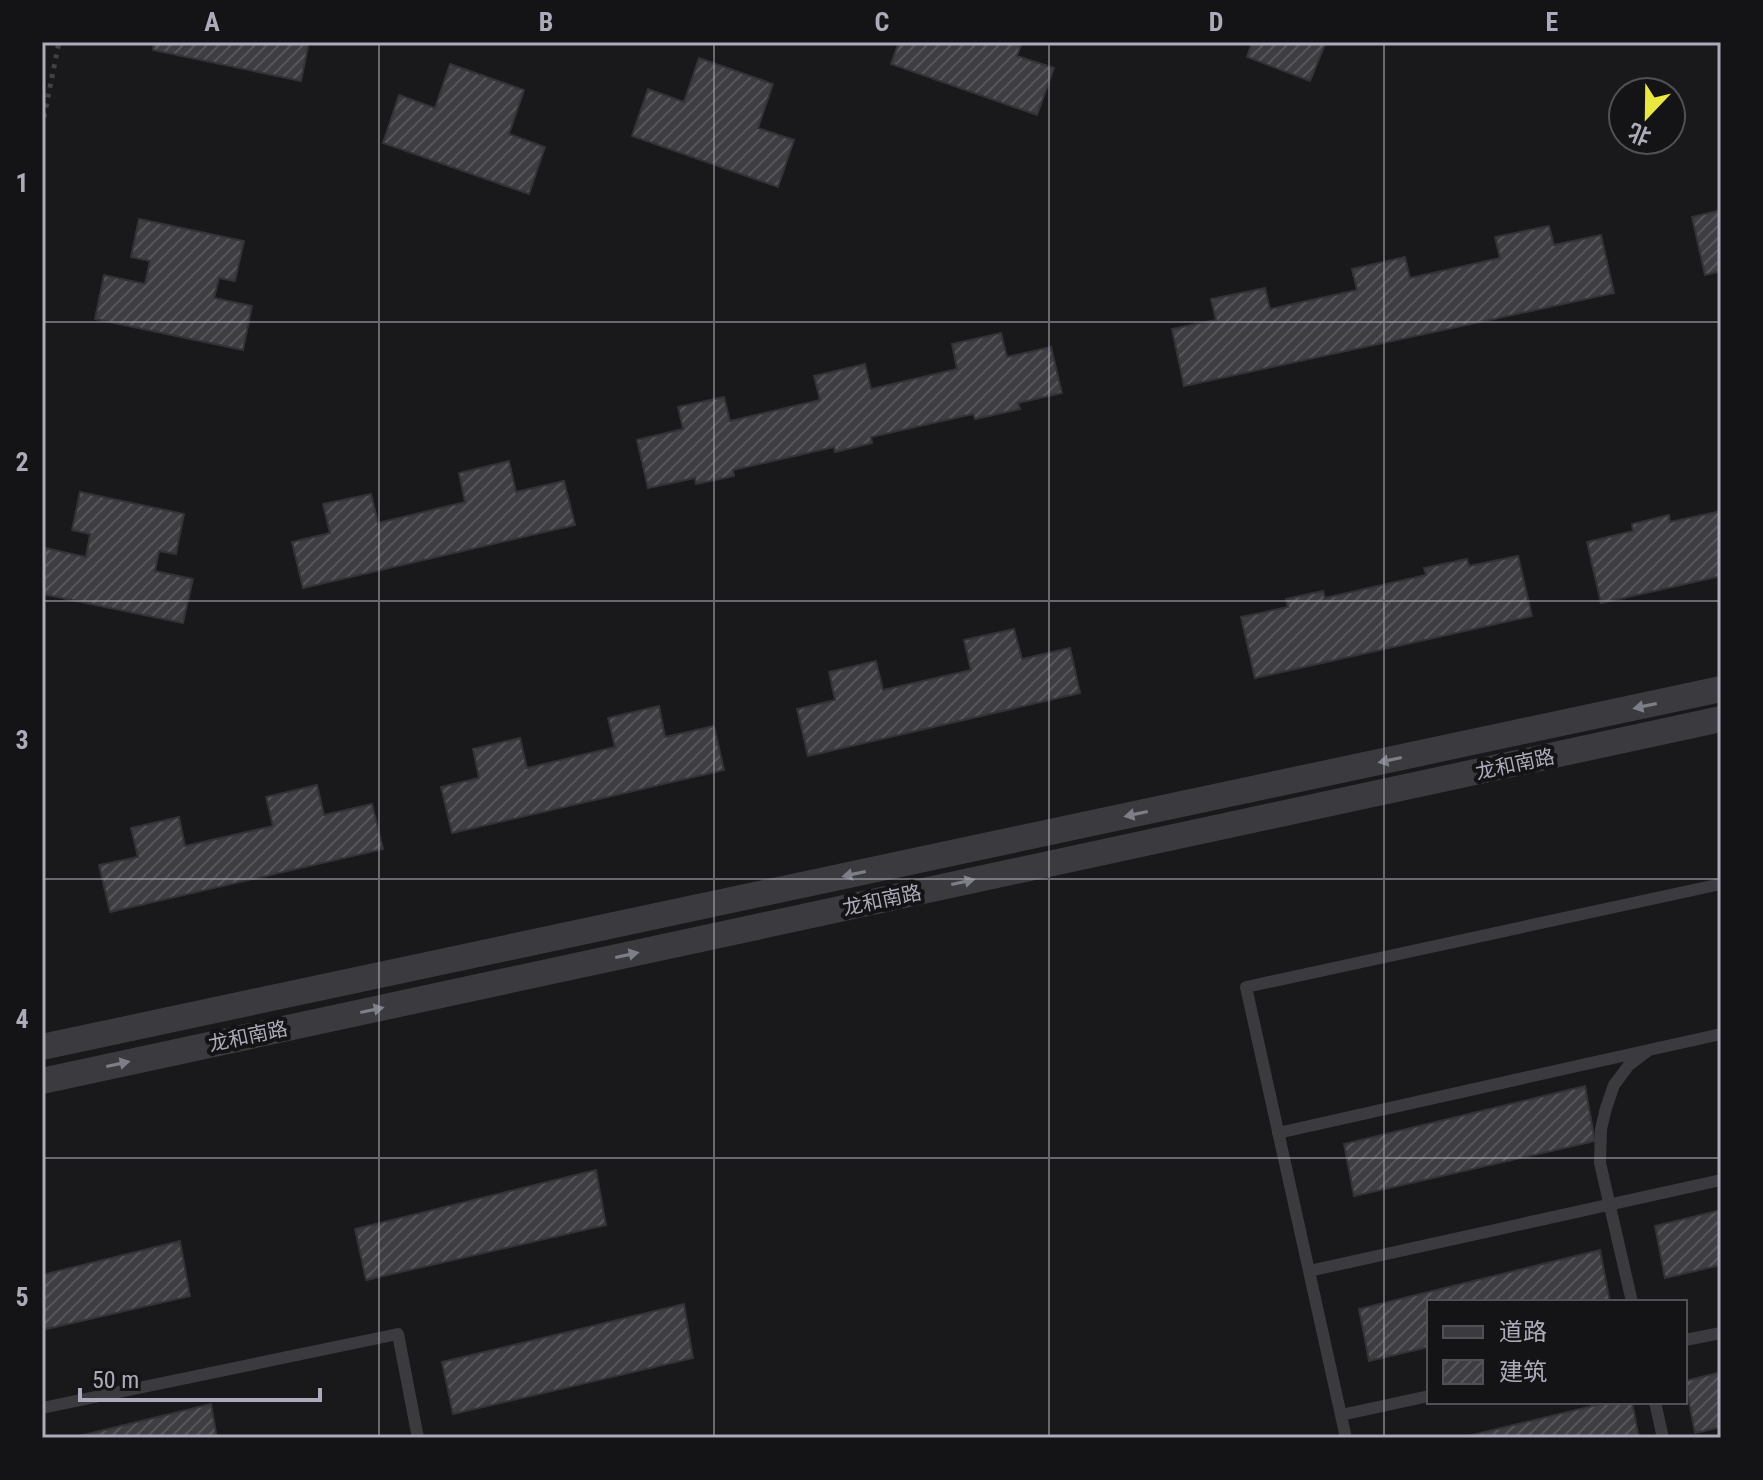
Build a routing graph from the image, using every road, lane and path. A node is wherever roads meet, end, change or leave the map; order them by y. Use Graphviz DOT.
graph roads {
  1 [pos="59,42"];
  2 [pos="42,127"];
  3 [pos="1721,689"];
  4 [pos="1721,719"];
  5 [pos="1721,884"];
  6 [pos="1721,1034"];
  7 [pos="42,1047"];
  8 [pos="1649,1050"];
  9 [pos="42,1081"];
  10 [pos="1278,1133"];
  11 [pos="1721,1180"];
  12 [pos="1610,1205"];
  13 [pos="1309,1271"];
  14 [pos="1632,1300"];
  15 [pos="1721,1333"];
  16 [pos="1687,1340"];
  17 [pos="1427,1396"];
  18 [pos="1655,1404"];
  19 [pos="42,1408"];
  20 [pos="1341,1415"];
  21 [pos="418,1438"];
  22 [pos="1346,1438"];
  23 [pos="1663,1438"];
  1 -- 2 [label="path"];
  3 -- 7 [label="street, 龙和南路, one-way"];
  9 -- 4 [label="street, 龙和南路, one-way"];
  5 -- 10 [label="lane"];
  6 -- 8 [label="lane"];
  8 -- 10 [label="lane"];
  8 -- 12 [label="lane"];
  10 -- 13 [label="lane"];
  11 -- 12 [label="lane"];
  12 -- 13 [label="lane"];
  12 -- 14 [label="lane"];
  13 -- 20 [label="lane"];
  15 -- 16 [label="lane"];
  17 -- 20 [label="lane"];
  18 -- 23 [label="lane"];
  19 -- 21 [label="lane"];
  20 -- 22 [label="lane"];
}
